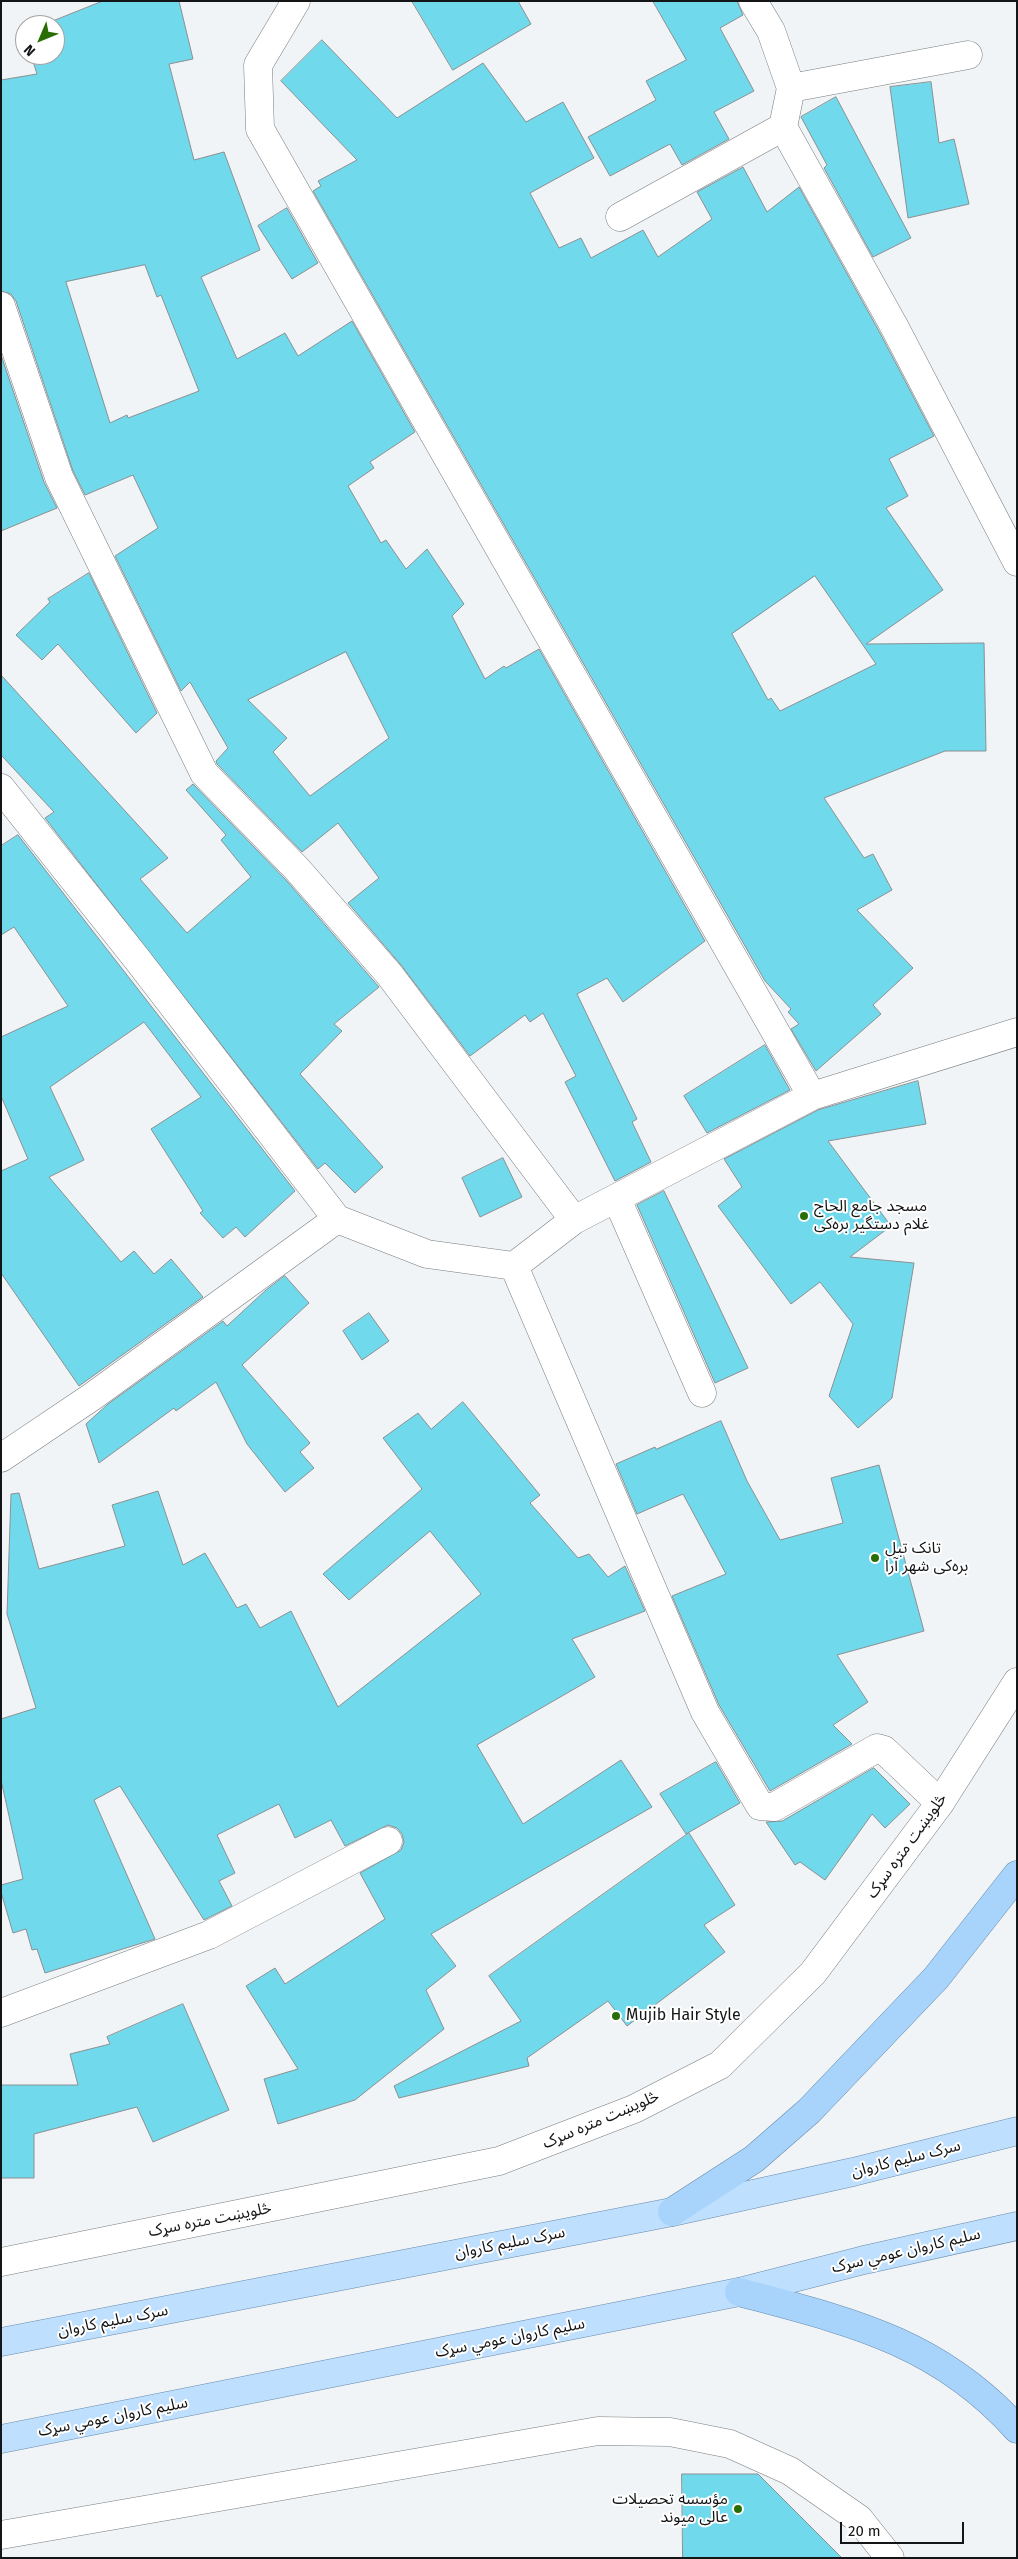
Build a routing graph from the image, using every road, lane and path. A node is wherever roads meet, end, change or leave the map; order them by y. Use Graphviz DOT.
graph roads {
  1 [pos="753,1"];
  2 [pos="297,2"];
  3 [pos="968,54"];
  4 [pos="791,88"];
  5 [pos="783,127"];
  6 [pos="620,217"];
  7 [pos="1,306"];
  8 [pos="1017,562"];
  9 [pos="1,788"];
  10 [pos="1017,1032"];
  11 [pos="812,1096"];
  12 [pos="617,1199"];
  13 [pos="336,1219"];
  14 [pos="574,1220"];
  15 [pos="514,1266"];
  16 [pos="702,1393"];
  17 [pos="1,1458"];
  18 [pos="1017,1682"];
  19 [pos="940,1803"];
  20 [pos="388,1841"];
  21 [pos="1017,1875"];
  22 [pos="1,2013"];
  23 [pos="1017,2131"];
  24 [pos="672,2212"];
  25 [pos="1017,2226"];
  26 [pos="1,2262"];
  27 [pos="739,2292"];
  28 [pos="1,2342"];
  29 [pos="1017,2429"];
  30 [pos="1,2439"];
  31 [pos="1,2535"];
  32 [pos="890,2558"];
  1 -- 4 [label="street"];
  2 -- 11 [label="street"];
  3 -- 4 [label="street"];
  4 -- 5 [label="street"];
  5 -- 6 [label="street"];
  5 -- 8 [label="street"];
  7 -- 14 [label="street"];
  9 -- 13 [label="street"];
  10 -- 11 [label="street"];
  11 -- 12 [label="street"];
  12 -- 14 [label="street"];
  12 -- 16 [label="street"];
  13 -- 15 [label="street"];
  13 -- 17 [label="street"];
  14 -- 15 [label="street"];
  15 -- 19 [label="street"];
  18 -- 19 [label="street, څلویښت متره سړک"];
  19 -- 26 [label="street, څلویښت متره سړک"];
  20 -- 22 [label="street"];
  21 -- 24 [label="highway"];
  23 -- 24 [label="main road, سرک سلیم کاروان"];
  24 -- 28 [label="main road, سرک سلیم کاروان"];
  25 -- 27 [label="main road, سلیم کاروان عومي سړک"];
  27 -- 29 [label="highway"];
  27 -- 30 [label="main road, سلیم کاروان عومي سړک"];
  31 -- 32 [label="street"];
}
